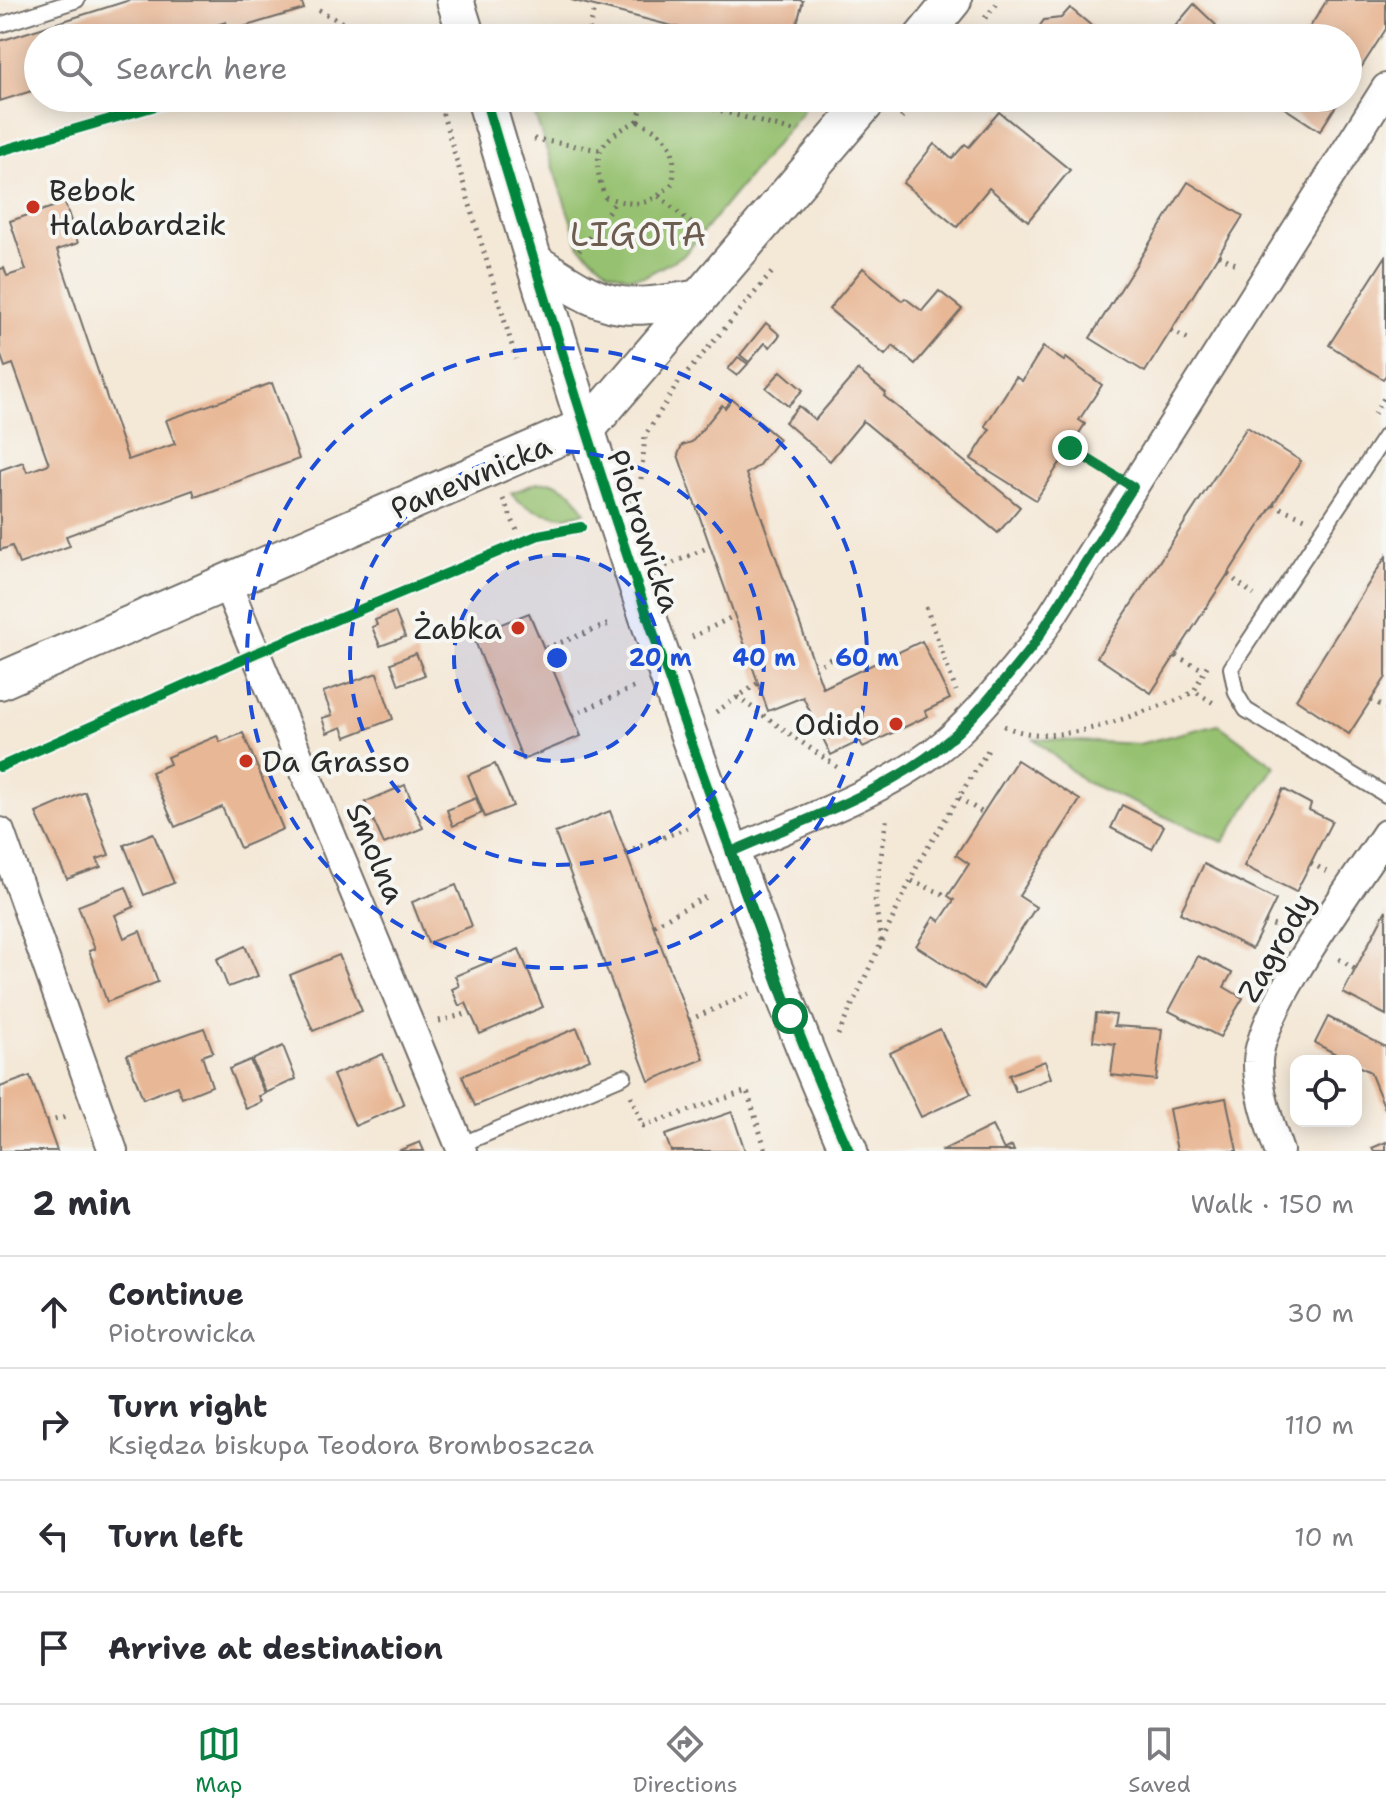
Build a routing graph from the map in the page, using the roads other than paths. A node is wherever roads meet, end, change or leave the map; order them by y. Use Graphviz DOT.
graph roads {
  1 [pos="77,0"];
  2 [pos="455,0"];
  3 [pos="953,0"];
  4 [pos="463,24"];
  5 [pos="933,24"];
  6 [pos="0,25"];
  7 [pos="1386,88"];
  8 [pos="489,112"];
  9 [pos="858,112"];
  10 [pos="536,263"];
  11 [pos="699,298"];
  12 [pos="583,429"];
  13 [pos="1386,435"];
  14 [pos="226,582"];
  15 [pos="0,681"];
  16 [pos="1386,795"];
  17 [pos="0,832"];
  18 [pos="1386,834"];
  19 [pos="731,852"];
  20 [pos="624,1076"];
  21 [pos="461,1148"];
  22 [pos="113,1151"];
  23 [pos="849,1151"];
  24 [pos="1279,1151"];
  1 -- 6 [label="lane"];
  2 -- 4 [label="street"];
  3 -- 5 [label="street"];
  7 -- 19 [label="street"];
  8 -- 10 [label="street, Piotrowicka"];
  9 -- 11 [label="street, Panewnicka"];
  10 -- 11 [label="street"];
  10 -- 12 [label="street, Piotrowicka"];
  11 -- 12 [label="street, Panewnicka"];
  12 -- 14 [label="street, Panewnicka"];
  12 -- 19 [label="street, Piotrowicka"];
  13 -- 16 [label="lane"];
  14 -- 15 [label="street, Panewnicka"];
  14 -- 21 [label="street, Smolna"];
  17 -- 22 [label="street"];
  18 -- 24 [label="street, Zagrody"];
  19 -- 23 [label="street, Piotrowicka"];
  20 -- 21 [label="lane"];
}
